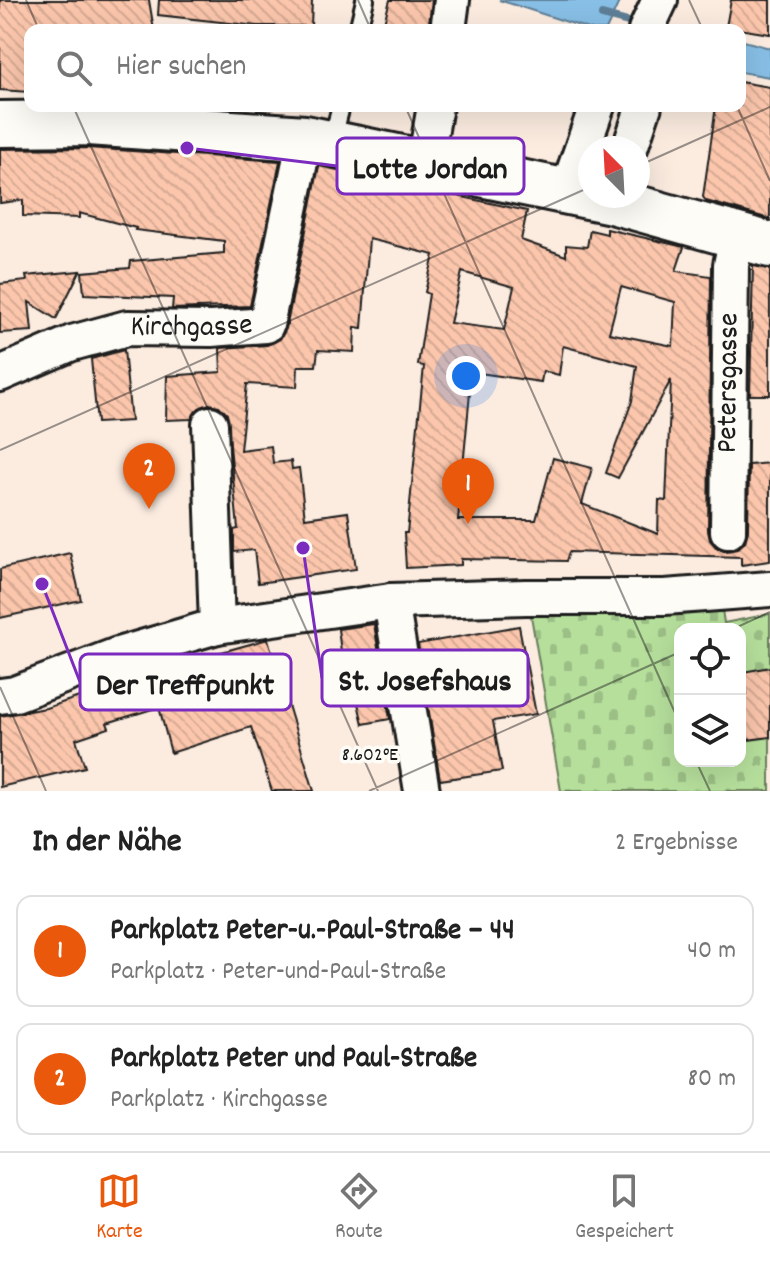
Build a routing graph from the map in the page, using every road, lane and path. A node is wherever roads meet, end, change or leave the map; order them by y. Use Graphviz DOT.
graph roads {
  1 [pos="365,0"];
  2 [pos="452,0"];
  3 [pos="660,0"];
  4 [pos="359,24"];
  5 [pos="449,24"];
  6 [pos="649,24"];
  7 [pos="434,112"];
  8 [pos="595,112"];
  9 [pos="642,112"];
  10 [pos="0,124"];
  11 [pos="326,129"];
  12 [pos="634,136"];
  13 [pos="425,163"];
  14 [pos="567,192"];
  15 [pos="578,194"];
  16 [pos="643,208"];
  17 [pos="753,241"];
  18 [pos="0,374"];
  19 [pos="210,424"];
  20 [pos="728,531"];
  21 [pos="770,589"];
  22 [pos="391,601"];
  23 [pos="217,626"];
  24 [pos="0,696"];
  25 [pos="422,791"];
  1 -- 4 [label="lane"];
  2 -- 5 [label="street"];
  3 -- 6 [label="street"];
  7 -- 13 [label="street"];
  8 -- 14 [label="street"];
  9 -- 12 [label="street"];
  10 -- 11 [label="main road"];
  11 -- 13 [label="main road"];
  11 -- 18 [label="street, Kirchgasse"];
  13 -- 14 [label="main road"];
  14 -- 15 [label="main road"];
  16 -- 17 [label="main road"];
  17 -- 20 [label="street, Petersgasse"];
  19 -- 23 [label="street"];
  21 -- 22 [label="street"];
  22 -- 23 [label="street"];
  22 -- 25 [label="street"];
  23 -- 24 [label="street"];
}
